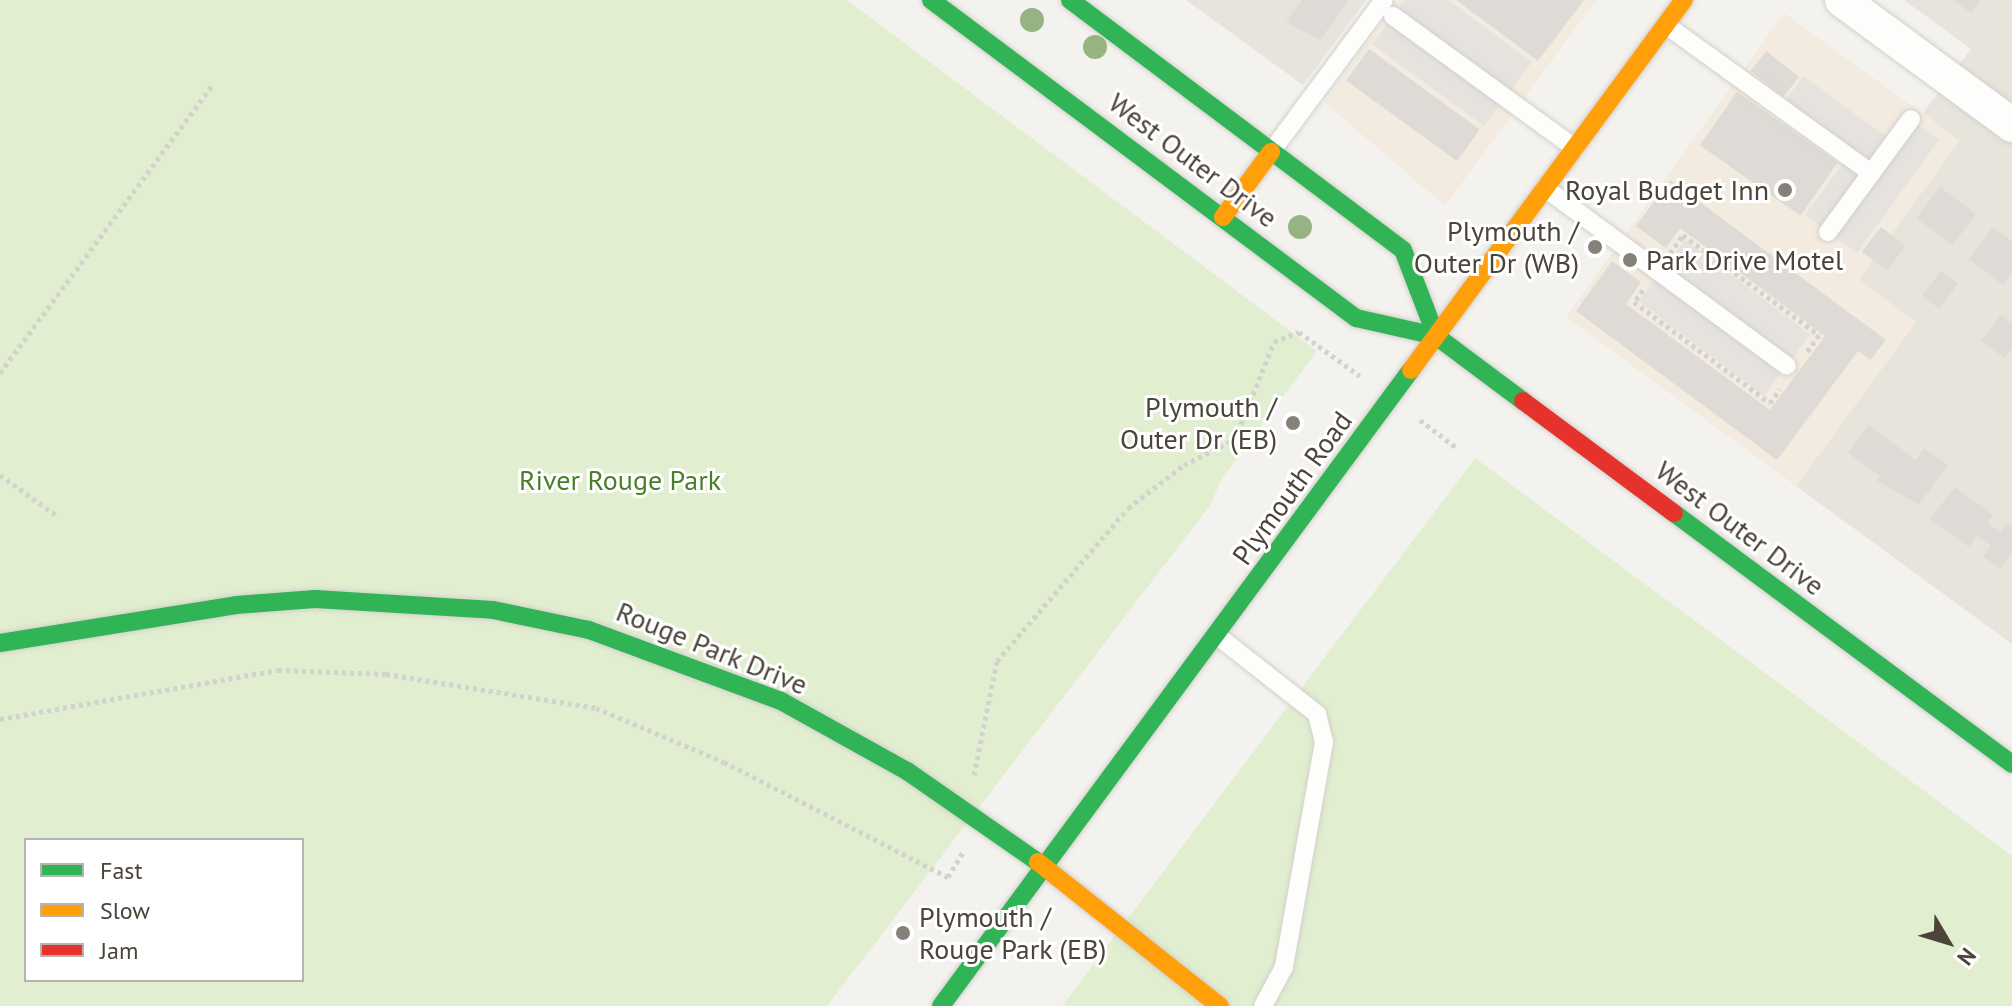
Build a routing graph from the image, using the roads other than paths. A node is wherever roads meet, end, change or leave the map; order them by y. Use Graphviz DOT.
graph roads {
  1 [pos="931,0"];
  2 [pos="1070,0"];
  3 [pos="1684,0"];
  4 [pos="1842,0"];
  5 [pos="1388,8"];
  6 [pos="1666,25"];
  7 [pos="1911,119"];
  8 [pos="2012,125"];
  9 [pos="1575,148"];
  10 [pos="1271,152"];
  11 [pos="1871,173"];
  12 [pos="1545,188"];
  13 [pos="1223,217"];
  14 [pos="1828,232"];
  15 [pos="1436,336"];
  16 [pos="1787,366"];
  17 [pos="1219,637"];
  18 [pos="0,643"];
  19 [pos="2012,764"];
  20 [pos="1045,867"];
  21 [pos="941,1006"];
  22 [pos="1220,1006"];
  23 [pos="1263,1006"];
  1 -- 13 [label="main road, West Outer Drive"];
  2 -- 10 [label="main road, West Outer Drive"];
  3 -- 6 [label="main road, Plymouth Road"];
  4 -- 8 [label="street"];
  5 -- 9 [label="lane"];
  5 -- 10 [label="lane"];
  6 -- 9 [label="main road, Plymouth Road"];
  6 -- 11 [label="lane"];
  7 -- 11 [label="lane"];
  9 -- 12 [label="main road, Plymouth Road"];
  10 -- 13 [label="main road"];
  10 -- 15 [label="main road, West Outer Drive"];
  11 -- 14 [label="lane"];
  12 -- 15 [label="main road, Plymouth Road"];
  12 -- 16 [label="lane"];
  13 -- 15 [label="main road, West Outer Drive"];
  15 -- 17 [label="main road, Plymouth Road"];
  15 -- 19 [label="main road, West Outer Drive"];
  17 -- 20 [label="main road, Plymouth Road"];
  17 -- 23 [label="lane"];
  18 -- 20 [label="main road, Rouge Park Drive"];
  20 -- 21 [label="main road, Plymouth Road"];
  20 -- 22 [label="main road, Rouge Park Drive"];
}
